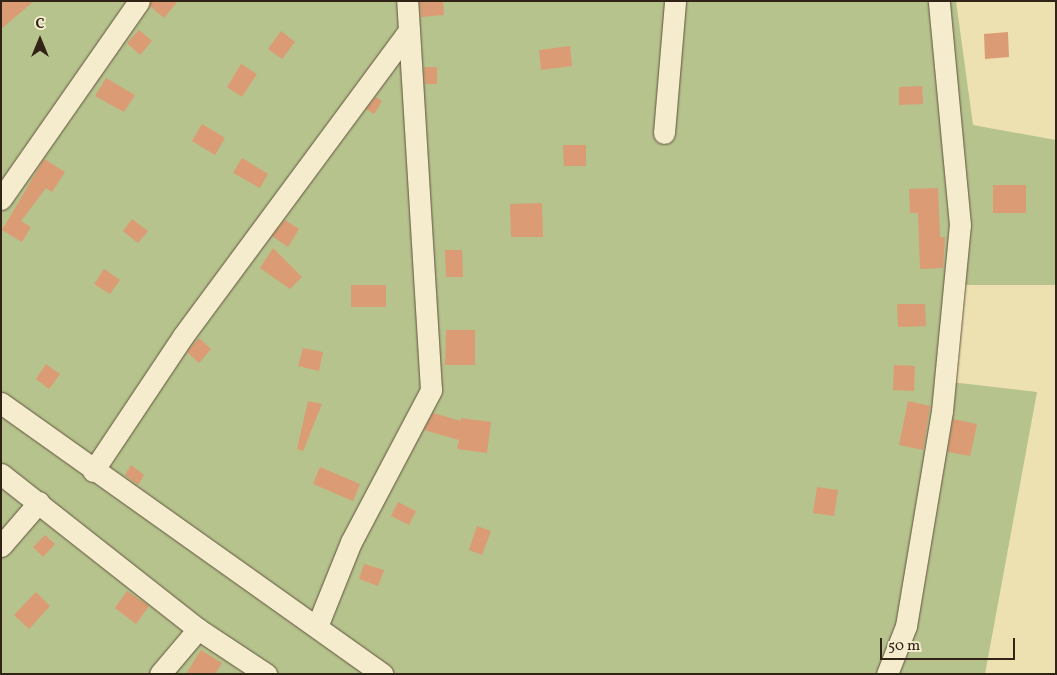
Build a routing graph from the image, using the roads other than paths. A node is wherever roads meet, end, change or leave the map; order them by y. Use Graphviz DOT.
graph roads {
  1 [pos="139,1"];
  2 [pos="407,1"];
  3 [pos="675,1"];
  4 [pos="938,1"];
  5 [pos="409,30"];
  6 [pos="664,133"];
  7 [pos="1,199"];
  8 [pos="1,403"];
  9 [pos="94,471"];
  10 [pos="1,474"];
  11 [pos="39,502"];
  12 [pos="1,546"];
  13 [pos="318,624"];
  14 [pos="198,629"];
  15 [pos="160,674"];
  16 [pos="266,674"];
  17 [pos="383,674"];
  18 [pos="887,674"];
  1 -- 7 [label="street"];
  2 -- 5 [label="street"];
  3 -- 6 [label="street"];
  4 -- 18 [label="street"];
  5 -- 9 [label="street"];
  5 -- 13 [label="street"];
  8 -- 9 [label="street"];
  9 -- 13 [label="street"];
  10 -- 11 [label="street"];
  11 -- 12 [label="street"];
  11 -- 14 [label="street"];
  13 -- 17 [label="street"];
  14 -- 15 [label="street"];
  14 -- 16 [label="street"];
}
